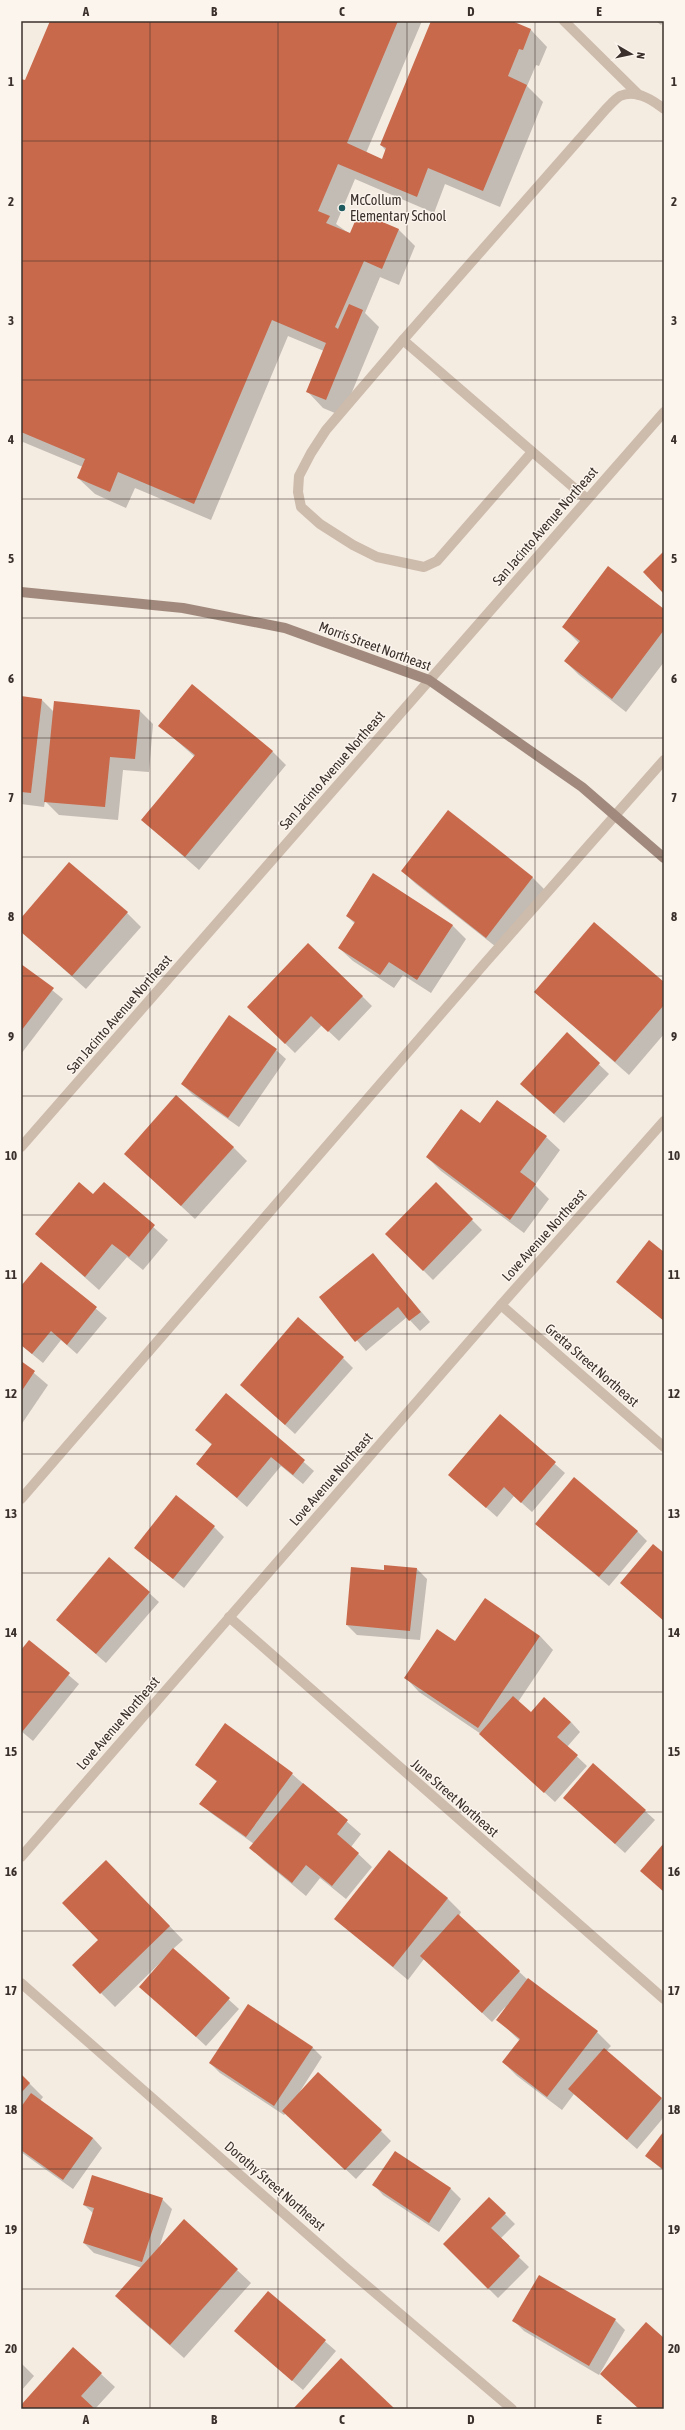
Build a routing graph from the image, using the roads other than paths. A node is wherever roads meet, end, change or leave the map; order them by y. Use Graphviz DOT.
graph roads {
  1 [pos="564,21"];
  2 [pos="639,95"];
  3 [pos="664,109"];
  4 [pos="403,340"];
  5 [pos="664,412"];
  6 [pos="532,452"];
  7 [pos="587,499"];
  8 [pos="21,592"];
  9 [pos="429,680"];
  10 [pos="664,760"];
  11 [pos="616,815"];
  12 [pos="664,858"];
  13 [pos="664,1121"];
  14 [pos="21,1147"];
  15 [pos="501,1305"];
  16 [pos="664,1447"];
  17 [pos="21,1500"];
  18 [pos="229,1616"];
  19 [pos="21,1857"];
  20 [pos="21,1983"];
  21 [pos="664,1999"];
  22 [pos="512,2409"];
  1 -- 2 [label="street"];
  2 -- 3 [label="street"];
  2 -- 4 [label="street"];
  4 -- 6 [label="street"];
  4 -- 6 [label="street"];
  5 -- 7 [label="street, San Jacinto Avenue Northeast"];
  6 -- 7 [label="street"];
  7 -- 9 [label="street, San Jacinto Avenue Northeast"];
  8 -- 9 [label="street, Morris Street Northeast"];
  9 -- 11 [label="street, Morris Street Northeast"];
  9 -- 14 [label="street, San Jacinto Avenue Northeast"];
  10 -- 11 [label="street"];
  11 -- 12 [label="street, Morris Street Northeast"];
  11 -- 17 [label="street"];
  13 -- 15 [label="street, Love Avenue Northeast"];
  15 -- 16 [label="street, Gretta Street Northeast"];
  15 -- 18 [label="street, Love Avenue Northeast"];
  18 -- 19 [label="street, Love Avenue Northeast"];
  18 -- 21 [label="street, June Street Northeast"];
  20 -- 22 [label="street, Dorothy Street Northeast"];
}
